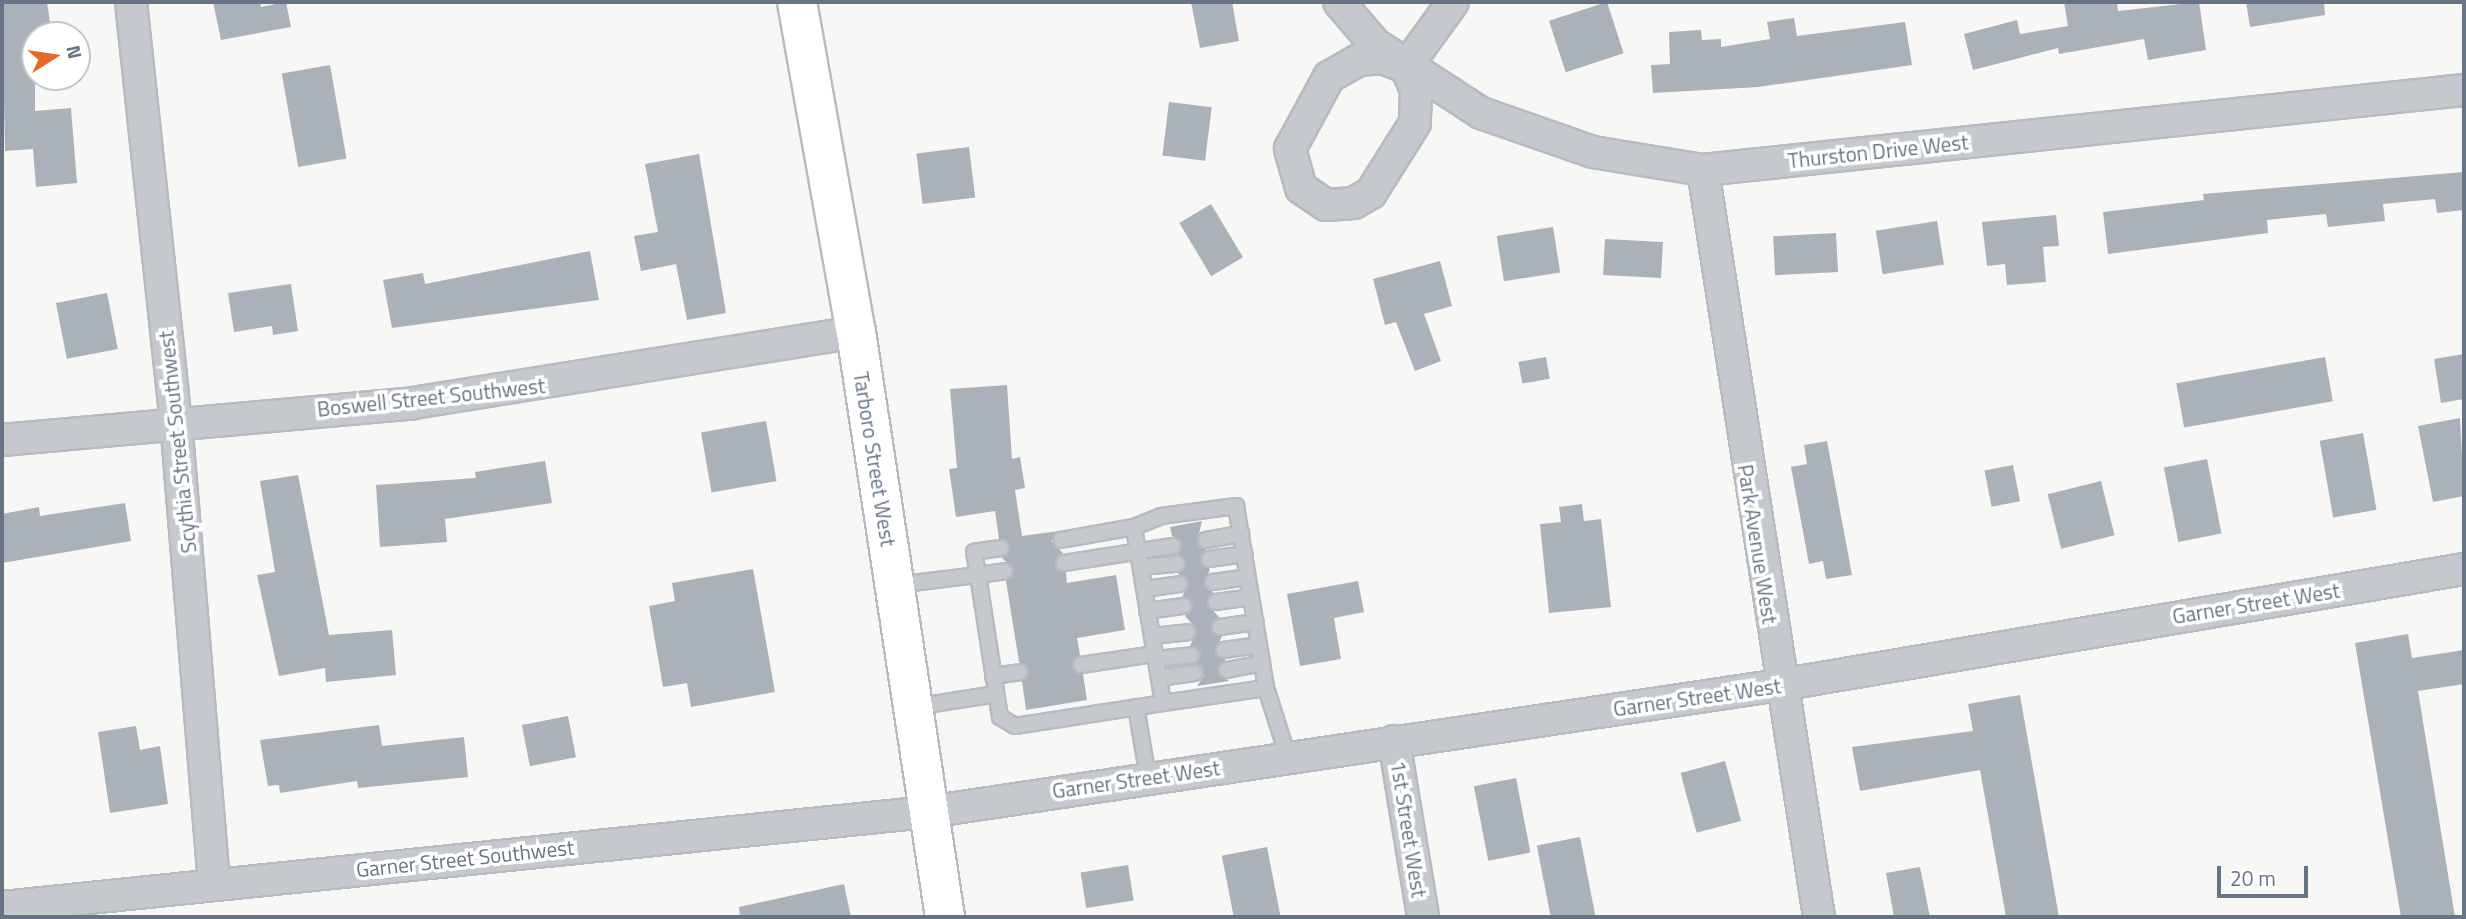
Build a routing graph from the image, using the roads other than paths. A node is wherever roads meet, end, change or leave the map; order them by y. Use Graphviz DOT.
graph roads {
  1 [pos="131,2"];
  2 [pos="797,2"];
  3 [pos="1339,2"];
  4 [pos="1453,2"];
  5 [pos="1406,66"];
  6 [pos="2464,90"];
  7 [pos="1703,170"];
  8 [pos="856,332"];
  9 [pos="176,421"];
  10 [pos="2,440"];
  11 [pos="1135,527"];
  12 [pos="1241,534"];
  13 [pos="1061,540"];
  14 [pos="1206,540"];
  15 [pos="1173,546"];
  16 [pos="1001,548"];
  17 [pos="1138,550"];
  18 [pos="1245,554"];
  19 [pos="1209,559"];
  20 [pos="1064,563"];
  21 [pos="1177,564"];
  22 [pos="1141,567"];
  23 [pos="2464,569"];
  24 [pos="1005,571"];
  25 [pos="978,575"];
  26 [pos="1248,577"];
  27 [pos="1213,582"];
  28 [pos="1180,584"];
  29 [pos="894,585"];
  30 [pos="1144,589"];
  31 [pos="1251,597"];
  32 [pos="1216,602"];
  33 [pos="1184,606"];
  34 [pos="1147,611"];
  35 [pos="1255,622"];
  36 [pos="1220,627"];
  37 [pos="1188,632"];
  38 [pos="1152,636"];
  39 [pos="1259,645"];
  40 [pos="1224,650"];
  41 [pos="1192,655"];
  42 [pos="1156,657"];
  43 [pos="1262,663"];
  44 [pos="1081,664"];
  45 [pos="1227,670"];
  46 [pos="1020,672"];
  47 [pos="1195,673"];
  48 [pos="993,676"];
  49 [pos="1159,678"];
  50 [pos="1780,685"];
  51 [pos="1266,688"];
  52 [pos="996,694"];
  53 [pos="1163,703"];
  54 [pos="913,707"];
  55 [pos="1136,707"];
  56 [pos="1394,741"];
  57 [pos="1288,757"];
  58 [pos="1148,777"];
  59 [pos="928,812"];
  60 [pos="214,883"];
  61 [pos="2,907"];
  62 [pos="945,917"];
  63 [pos="1423,917"];
  64 [pos="1819,917"];
  1 -- 9 [label="street, Scythia Street Southwest"];
  2 -- 8 [label="main road, Tarboro Street West"];
  3 -- 5 [label="street, Thurston Drive West"];
  4 -- 5 [label="street"];
  5 -- 5 [label="street"];
  5 -- 7 [label="street, Thurston Drive West"];
  6 -- 7 [label="street, Thurston Drive West"];
  7 -- 50 [label="street, Park Avenue West"];
  8 -- 9 [label="street, Boswell Street Southwest"];
  8 -- 29 [label="main road, Tarboro Street West"];
  9 -- 10 [label="street, Boswell Street Southwest"];
  9 -- 60 [label="street, Scythia Street Southwest"];
  11 -- 12 [label="lane"];
  11 -- 13 [label="lane"];
  11 -- 17 [label="lane"];
  12 -- 14 [label="lane"];
  12 -- 18 [label="lane"];
  15 -- 17 [label="lane"];
  16 -- 25 [label="lane"];
  17 -- 20 [label="lane"];
  17 -- 22 [label="lane"];
  18 -- 19 [label="lane"];
  18 -- 26 [label="lane"];
  21 -- 22 [label="lane"];
  22 -- 30 [label="lane"];
  23 -- 50 [label="street, Garner Street West"];
  24 -- 25 [label="lane"];
  25 -- 29 [label="lane"];
  25 -- 48 [label="lane"];
  26 -- 27 [label="lane"];
  26 -- 31 [label="lane"];
  28 -- 30 [label="lane"];
  29 -- 54 [label="main road, Tarboro Street West"];
  30 -- 34 [label="lane"];
  31 -- 32 [label="lane"];
  31 -- 35 [label="lane"];
  33 -- 34 [label="lane"];
  34 -- 38 [label="lane"];
  35 -- 36 [label="lane"];
  35 -- 39 [label="lane"];
  37 -- 38 [label="lane"];
  38 -- 42 [label="lane"];
  39 -- 40 [label="lane"];
  39 -- 43 [label="lane"];
  41 -- 42 [label="lane"];
  42 -- 44 [label="lane"];
  42 -- 49 [label="lane"];
  43 -- 45 [label="lane"];
  43 -- 51 [label="lane"];
  46 -- 48 [label="lane"];
  47 -- 49 [label="lane"];
  48 -- 52 [label="lane"];
  49 -- 53 [label="lane"];
  50 -- 56 [label="street, Garner Street West"];
  50 -- 64 [label="street, Park Avenue West"];
  51 -- 53 [label="lane"];
  51 -- 57 [label="lane"];
  52 -- 54 [label="lane"];
  52 -- 55 [label="lane"];
  53 -- 55 [label="lane"];
  54 -- 59 [label="main road, Tarboro Street West"];
  55 -- 58 [label="lane"];
  56 -- 57 [label="street, Garner Street West"];
  56 -- 63 [label="street, 1st Street West"];
  57 -- 58 [label="street, Garner Street West"];
  58 -- 59 [label="street, Garner Street West"];
  59 -- 60 [label="street, Garner Street Southwest"];
  59 -- 62 [label="main road, Tarboro Street West"];
  60 -- 61 [label="street, Garner Street Southwest"];
}
